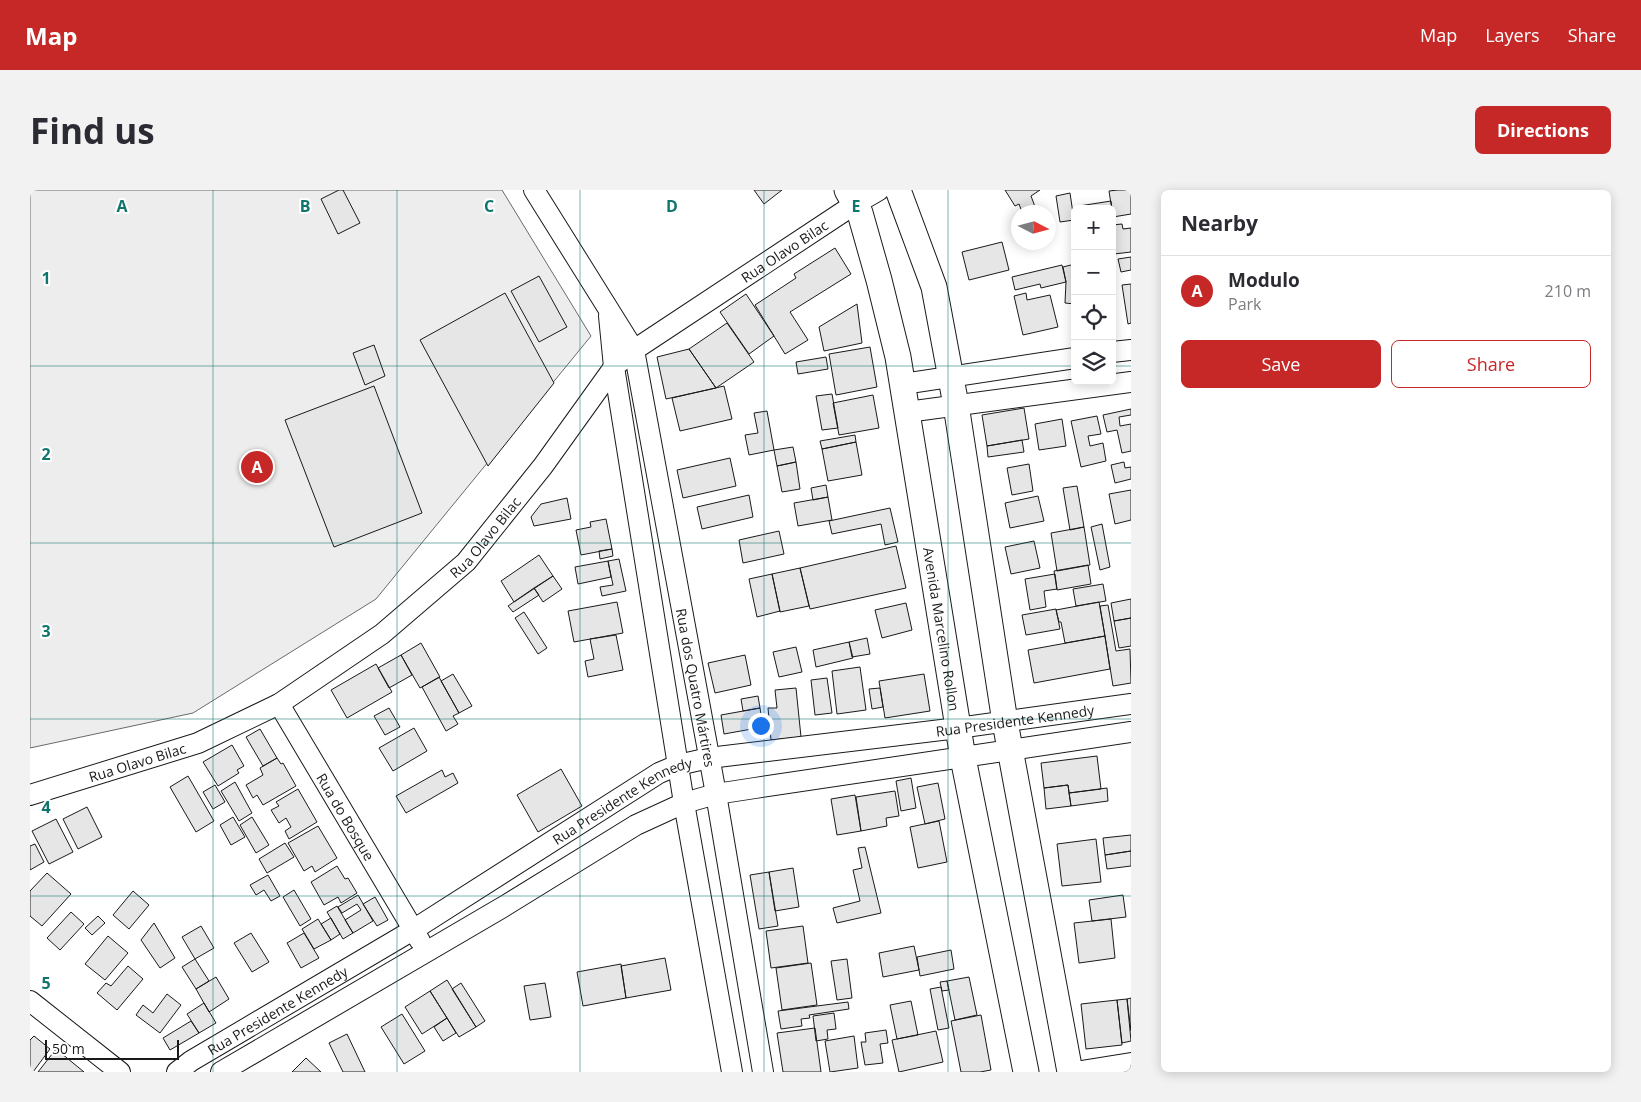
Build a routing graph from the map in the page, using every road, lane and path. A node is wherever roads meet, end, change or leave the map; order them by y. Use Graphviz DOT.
graph roads {
  1 [pos="534,190"];
  2 [pos="879,190"];
  3 [pos="898,190"];
  4 [pos="851,197"];
  5 [pos="609,312"];
  6 [pos="634,350"];
  7 [pos="1131,350"];
  8 [pos="1116,352"];
  9 [pos="1071,359"];
  10 [pos="614,367"];
  11 [pos="951,377"];
  12 [pos="1131,382"];
  13 [pos="902,384"];
  14 [pos="956,405"];
  15 [pos="907,412"];
  16 [pos="681,606"];
  17 [pos="654,612"];
  18 [pos="279,704"];
  19 [pos="1131,704"];
  20 [pos="1005,722"];
  21 [pos="958,728"];
  22 [pos="1131,732"];
  23 [pos="1011,751"];
  24 [pos="709,758"];
  25 [pos="963,758"];
  26 [pos="678,765"];
  27 [pos="716,794"];
  28 [pos="30,795"];
  29 [pos="684,803"];
  30 [pos="413,930"];
  31 [pos="427,952"];
  32 [pos="30,1001"];
  33 [pos="1131,1063"];
  34 [pos="120,1072"];
  35 [pos="177,1072"];
  36 [pos="221,1072"];
  37 [pos="732,1072"];
  38 [pos="763,1072"];
  39 [pos="1026,1072"];
  40 [pos="1070,1072"];
  41 [pos="1075,1072"];
  1 -- 5 [label="street, Rua dos Quatro Mártires"];
  2 -- 4 [label="street, Rua Olavo Bilac"];
  3 -- 11 [label="main road"];
  4 -- 6 [label="street, Rua Olavo Bilac"];
  4 -- 13 [label="main road, Avenida Marcelino Rollon"];
  5 -- 6 [label="street, Rua dos Quatro Mártires"];
  5 -- 10 [label="street, Rua dos Quatro Mártires"];
  6 -- 10 [label="street, Rua Olavo Bilac"];
  6 -- 16 [label="street, Rua dos Quatro Mártires"];
  7 -- 8 [label="street"];
  9 -- 11 [label="street"];
  10 -- 17 [label="street, Rua dos Quatro Mártires"];
  10 -- 18 [label="street, Rua Olavo Bilac"];
  11 -- 13 [label="street"];
  11 -- 14 [label="main road"];
  12 -- 14 [label="street"];
  13 -- 15 [label="main road, Avenida Marcelino Rollon"];
  14 -- 15 [label="street"];
  14 -- 20 [label="main road"];
  15 -- 21 [label="main road, Avenida Marcelino Rollon"];
  16 -- 17 [label="street"];
  16 -- 24 [label="street, Rua dos Quatro Mártires"];
  17 -- 26 [label="street, Rua dos Quatro Mártires"];
  18 -- 28 [label="street, Rua Olavo Bilac"];
  18 -- 30 [label="street, Rua do Bosque"];
  19 -- 20 [label="street, Rua Presidente Kennedy"];
  20 -- 21 [label="street, Rua Presidente Kennedy"];
  20 -- 23 [label="main road"];
  21 -- 24 [label="street, Rua Presidente Kennedy"];
  21 -- 25 [label="main road, Avenida Marcelino Rollon"];
  22 -- 23 [label="street, Rua Presidente Kennedy"];
  23 -- 25 [label="street, Rua Presidente Kennedy"];
  23 -- 40 [label="main road"];
  24 -- 26 [label="street, Rua Presidente Kennedy"];
  24 -- 27 [label="street, Rua dos Quatro Mártires"];
  25 -- 27 [label="street, Rua Presidente Kennedy"];
  25 -- 39 [label="main road, Avenida Marcelino Rollon"];
  26 -- 29 [label="street, Rua dos Quatro Mártires"];
  26 -- 30 [label="street, Rua Presidente Kennedy"];
  27 -- 29 [label="street, Rua Presidente Kennedy"];
  27 -- 38 [label="street, Rua dos Quatro Mártires"];
  29 -- 31 [label="street, Rua Presidente Kennedy"];
  29 -- 37 [label="street, Rua dos Quatro Mártires"];
  30 -- 31 [label="street, Rua do Bosque"];
  30 -- 35 [label="street, Rua Presidente Kennedy"];
  31 -- 36 [label="street, Rua Presidente Kennedy"];
  32 -- 34 [label="street"];
  33 -- 41 [label="street"];
}
